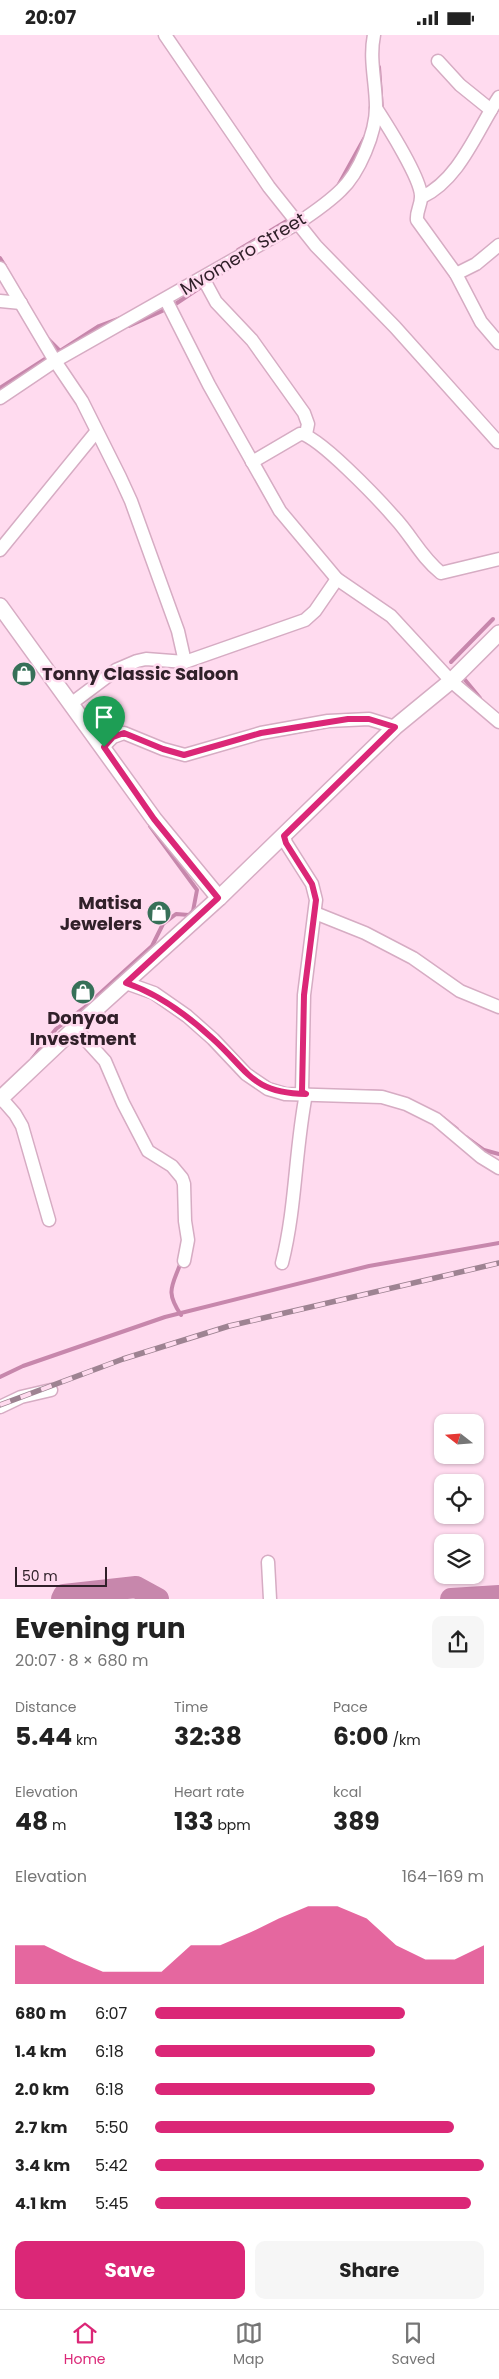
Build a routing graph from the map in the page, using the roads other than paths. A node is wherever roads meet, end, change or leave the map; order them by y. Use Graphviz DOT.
graph roads {
  1 [pos="165,35"];
  2 [pos="374,35"];
  3 [pos="438,61"];
  4 [pos="499,97"];
  5 [pos="376,108"];
  6 [pos="491,110"];
  7 [pos="422,197"];
  8 [pos="298,223"];
  9 [pos="499,245"];
  10 [pos="0,268"];
  11 [pos="456,274"];
  12 [pos="203,278"];
  13 [pos="166,299"];
  14 [pos="0,301"];
  15 [pos="21,303"];
  16 [pos="499,343"];
  17 [pos="55,361"];
  18 [pos="0,398"];
  19 [pos="96,431"];
  20 [pos="306,434"];
  21 [pos="498,442"];
  22 [pos="252,462"];
  23 [pos="0,550"];
  24 [pos="499,559"];
  25 [pos="338,579"];
  26 [pos="0,606"];
  27 [pos="499,633"];
  28 [pos="184,662"];
  29 [pos="451,681"];
  30 [pos="72,703"];
  31 [pos="499,723"];
  32 [pos="395,727"];
  33 [pos="104,747"];
  34 [pos="284,836"];
  35 [pos="218,898"];
  36 [pos="315,913"];
  37 [pos="126,983"];
  38 [pos="499,1007"];
  39 [pos="75,1028"];
  40 [pos="306,1094"];
  41 [pos="0,1099"];
  42 [pos="499,1169"];
  43 [pos="49,1220"];
  44 [pos="184,1261"];
  45 [pos="282,1263"];
  46 [pos="51,1390"];
  47 [pos="0,1407"];
  48 [pos="268,1562"];
  49 [pos="270,1599"];
  1 -- 8 [label="street"];
  2 -- 5 [label="street, Mvomero Street"];
  3 -- 6 [label="street"];
  4 -- 6 [label="street"];
  5 -- 7 [label="street"];
  5 -- 8 [label="street, Mvomero Street"];
  6 -- 7 [label="street"];
  7 -- 11 [label="street"];
  8 -- 12 [label="street, Mvomero Street"];
  8 -- 21 [label="street"];
  9 -- 11 [label="street"];
  10 -- 15 [label="street"];
  11 -- 16 [label="street"];
  12 -- 13 [label="street, Mvomero Street"];
  12 -- 20 [label="street"];
  13 -- 17 [label="street, Mvomero Street"];
  13 -- 22 [label="street"];
  14 -- 15 [label="street"];
  15 -- 17 [label="street"];
  17 -- 18 [label="street, Mvomero Street"];
  17 -- 19 [label="street"];
  19 -- 23 [label="street"];
  19 -- 28 [label="street"];
  20 -- 22 [label="street"];
  20 -- 24 [label="street"];
  22 -- 25 [label="street"];
  25 -- 28 [label="street"];
  25 -- 29 [label="street"];
  26 -- 30 [label="street"];
  27 -- 29 [label="street"];
  28 -- 30 [label="street"];
  29 -- 31 [label="street"];
  29 -- 32 [label="street"];
  30 -- 33 [label="street"];
  32 -- 33 [label="street"];
  32 -- 34 [label="street"];
  33 -- 35 [label="street"];
  34 -- 35 [label="street"];
  34 -- 36 [label="street"];
  35 -- 37 [label="street"];
  36 -- 38 [label="street"];
  36 -- 40 [label="street"];
  37 -- 39 [label="street"];
  37 -- 40 [label="street"];
  39 -- 41 [label="street"];
  39 -- 44 [label="street"];
  40 -- 42 [label="street"];
  40 -- 45 [label="street"];
  41 -- 43 [label="street"];
  46 -- 47 [label="street"];
  48 -- 49 [label="street"];
}
